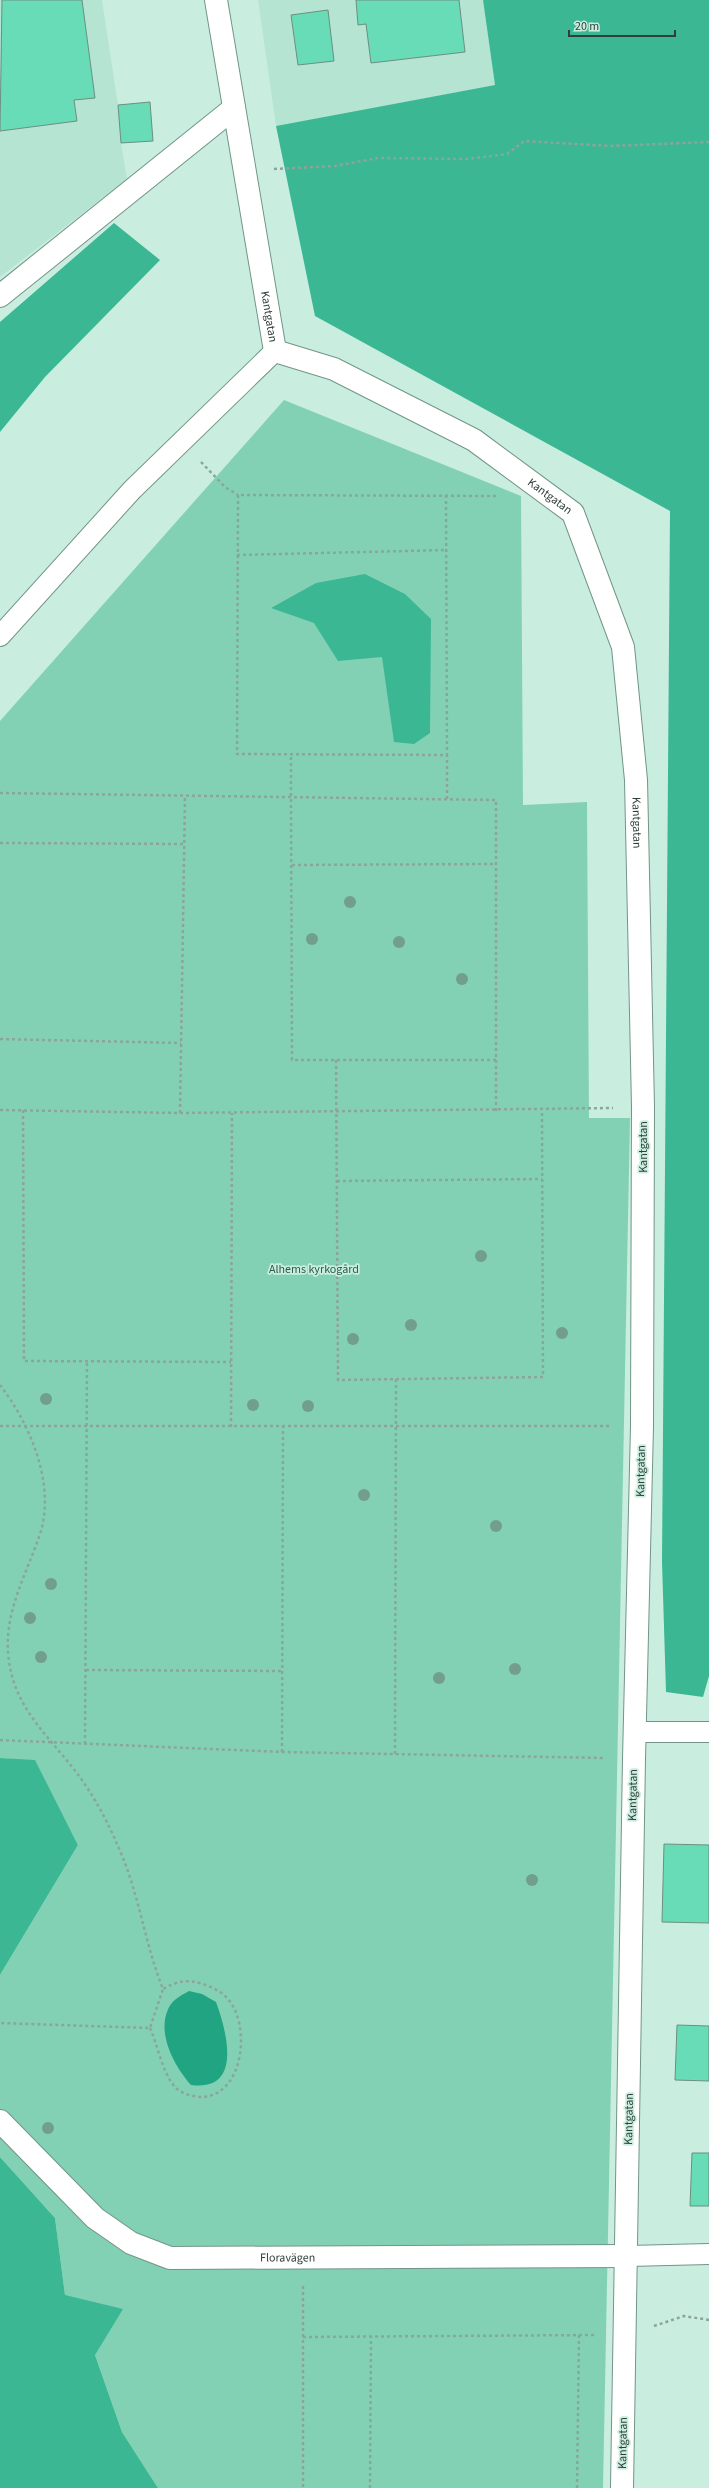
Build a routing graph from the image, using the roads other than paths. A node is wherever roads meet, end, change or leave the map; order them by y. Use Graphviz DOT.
graph roads {
  1 [pos="216,0"];
  2 [pos="234,108"];
  3 [pos="0,296"];
  4 [pos="275,351"];
  5 [pos="0,636"];
  6 [pos="635,1732"];
  7 [pos="709,1732"];
  8 [pos="0,2121"];
  9 [pos="709,2254"];
  10 [pos="628,2256"];
  11 [pos="622,2488"];
  1 -- 2 [label="street, Kantgatan"];
  2 -- 3 [label="street"];
  2 -- 4 [label="street, Kantgatan"];
  4 -- 5 [label="lane"];
  4 -- 6 [label="street, Kantgatan"];
  6 -- 7 [label="lane"];
  6 -- 10 [label="street, Kantgatan"];
  8 -- 10 [label="street, Floravägen"];
  9 -- 10 [label="lane"];
  10 -- 11 [label="street, Kantgatan"];
}
